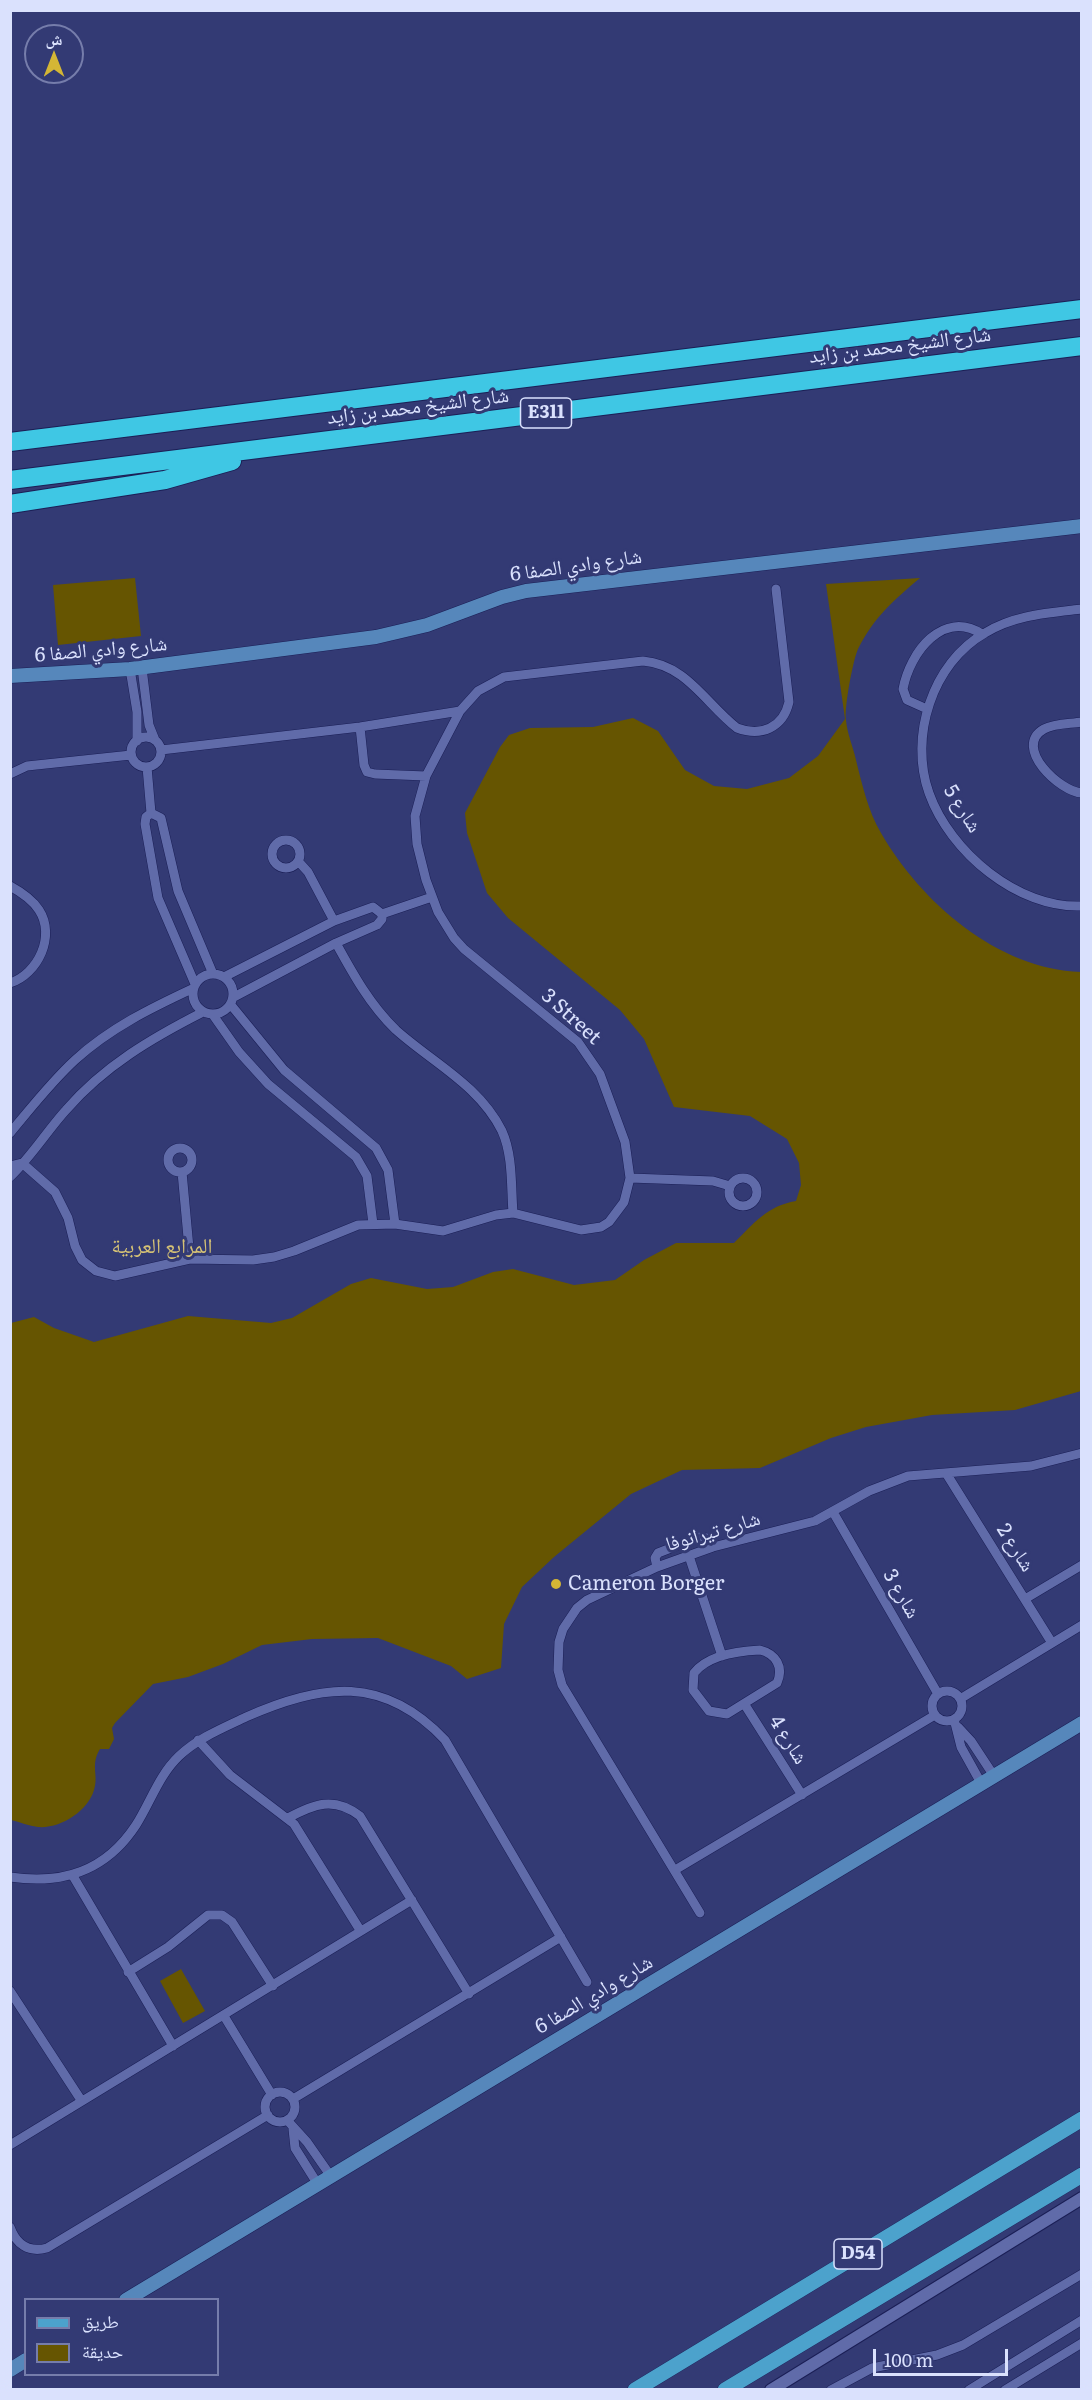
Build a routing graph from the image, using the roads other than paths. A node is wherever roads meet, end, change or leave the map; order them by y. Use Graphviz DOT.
graph roads {
  1 [pos="1082,309"];
  2 [pos="1082,346"];
  3 [pos="10,442"];
  4 [pos="279,447"];
  5 [pos="10,480"];
  6 [pos="10,504"];
  7 [pos="1082,526"];
  8 [pos="776,589"];
  9 [pos="1082,609"];
  10 [pos="982,634"];
  11 [pos="136,668"];
  12 [pos="10,676"];
  13 [pos="145,690"];
  14 [pos="132,691"];
  15 [pos="927,709"];
  16 [pos="460,711"];
  17 [pos="148,719"];
  18 [pos="137,720"];
  19 [pos="1082,722"];
  20 [pos="360,727"];
  21 [pos="155,740"];
  22 [pos="136,741"];
  23 [pos="161,750"];
  24 [pos="131,755"];
  25 [pos="147,767"];
  26 [pos="10,774"];
  27 [pos="426,776"];
  28 [pos="1082,793"];
  29 [pos="151,813"];
  30 [pos="298,861"];
  31 [pos="10,886"];
  32 [pos="432,897"];
  33 [pos="1082,906"];
  34 [pos="382,914"];
  35 [pos="334,921"];
  36 [pos="336,943"];
  37 [pos="213,974"];
  38 [pos="224,976"];
  39 [pos="10,983"];
  40 [pos="194,986"];
  41 [pos="232,1001"];
  42 [pos="208,1013"];
  43 [pos="10,1133"];
  44 [pos="22,1163"];
  45 [pos="10,1166"];
  46 [pos="182,1172"];
  47 [pos="10,1177"];
  48 [pos="630,1178"];
  49 [pos="730,1186"];
  50 [pos="513,1213"];
  51 [pos="373,1224"];
  52 [pos="396,1224"];
  53 [pos="190,1259"];
  54 [pos="1082,1453"];
  55 [pos="946,1473"];
  56 [pos="833,1512"];
  57 [pos="713,1547"];
  58 [pos="689,1556"];
  59 [pos="1082,1565"];
  60 [pos="657,1567"];
  61 [pos="1025,1599"];
  62 [pos="1082,1625"];
  63 [pos="1052,1643"];
  64 [pos="722,1656"];
  65 [pos="938,1694"];
  66 [pos="960,1699"];
  67 [pos="745,1705"];
  68 [pos="935,1715"];
  69 [pos="1082,1723"];
  70 [pos="958,1726"];
  71 [pos="198,1740"];
  72 [pos="983,1759"];
  73 [pos="971,1766"];
  74 [pos="994,1776"];
  75 [pos="981,1784"];
  76 [pos="802,1795"];
  77 [pos="288,1818"];
  78 [pos="675,1870"];
  79 [pos="73,1876"];
  80 [pos="10,1877"];
  81 [pos="412,1900"];
  82 [pos="700,1913"];
  83 [pos="360,1930"];
  84 [pos="561,1937"];
  85 [pos="128,1972"];
  86 [pos="587,1982"];
  87 [pos="273,1986"];
  88 [pos="10,1991"];
  89 [pos="469,1994"];
  90 [pos="224,2016"];
  91 [pos="172,2046"];
  92 [pos="272,2095"];
  93 [pos="292,2099"];
  94 [pos="81,2100"];
  95 [pos="268,2115"];
  96 [pos="1082,2119"];
  97 [pos="287,2120"];
  98 [pos="293,2129"];
  99 [pos="10,2145"];
  100 [pos="320,2159"];
  101 [pos="306,2168"];
  102 [pos="330,2175"];
  103 [pos="1082,2175"];
  104 [pos="317,2183"];
  105 [pos="1078,2201"];
  106 [pos="10,2227"];
  107 [pos="1082,2274"];
  108 [pos="129,2298"];
  109 [pos="1082,2320"];
  110 [pos="1082,2343"];
  111 [pos="24,2361"];
  112 [pos="10,2370"];
  113 [pos="635,2390"];
  114 [pos="725,2390"];
  115 [pos="771,2390"];
  116 [pos="831,2390"];
  117 [pos="969,2390"];
  118 [pos="1005,2390"];
  1 -- 3 [label="highway, شارع الشيخ محمد بن زايد / E311"];
  2 -- 4 [label="highway, شارع الشيخ محمد بن زايد / E311"];
  4 -- 5 [label="highway, شارع الشيخ محمد بن زايد / E311"];
  4 -- 6 [label="highway"];
  7 -- 11 [label="main road, شارع وادي الصفا 6"];
  8 -- 16 [label="street, 3 Street"];
  9 -- 10 [label="street, شارع 5"];
  10 -- 15 [label="street, شارع 5"];
  10 -- 15 [label="street"];
  11 -- 12 [label="main road, شارع وادي الصفا 6"];
  11 -- 13 [label="street"];
  11 -- 14 [label="street"];
  13 -- 14 [label="street"];
  13 -- 17 [label="street"];
  14 -- 18 [label="street"];
  15 -- 33 [label="street, شارع 5"];
  16 -- 20 [label="street"];
  16 -- 27 [label="street, 3 Street"];
  17 -- 18 [label="street"];
  17 -- 21 [label="street"];
  18 -- 22 [label="street"];
  19 -- 28 [label="street"];
  20 -- 23 [label="street"];
  20 -- 27 [label="street"];
  21 -- 22 [label="street"];
  21 -- 23 [label="street"];
  22 -- 24 [label="street"];
  23 -- 25 [label="street"];
  24 -- 25 [label="street"];
  24 -- 26 [label="street"];
  25 -- 29 [label="street"];
  27 -- 32 [label="street, 3 Street"];
  29 -- 37 [label="street"];
  29 -- 40 [label="street"];
  30 -- 35 [label="street"];
  31 -- 39 [label="street"];
  32 -- 34 [label="street"];
  32 -- 48 [label="street, 3 Street"];
  34 -- 35 [label="street"];
  34 -- 36 [label="street"];
  35 -- 38 [label="street"];
  36 -- 41 [label="street"];
  36 -- 50 [label="street"];
  37 -- 38 [label="street"];
  37 -- 40 [label="street"];
  38 -- 41 [label="street"];
  40 -- 42 [label="street"];
  40 -- 43 [label="street"];
  41 -- 42 [label="street"];
  41 -- 52 [label="street"];
  42 -- 44 [label="street"];
  42 -- 51 [label="street"];
  44 -- 45 [label="street"];
  44 -- 47 [label="street"];
  44 -- 53 [label="street, 3 Street"];
  46 -- 53 [label="street"];
  48 -- 49 [label="street"];
  48 -- 50 [label="street, 3 Street"];
  50 -- 52 [label="street, 3 Street"];
  51 -- 52 [label="street, 3 Street"];
  51 -- 53 [label="street, 3 Street"];
  54 -- 55 [label="street, شارع تيرانوفا"];
  55 -- 56 [label="street, شارع تيرانوفا"];
  55 -- 61 [label="street, شارع 2"];
  56 -- 57 [label="street, شارع تيرانوفا"];
  56 -- 65 [label="street, شارع 3"];
  57 -- 58 [label="street, شارع تيرانوفا"];
  57 -- 60 [label="street"];
  58 -- 60 [label="street, شارع تيرانوفا"];
  58 -- 64 [label="street"];
  59 -- 61 [label="street"];
  60 -- 78 [label="street, شارع تيرانوفا"];
  61 -- 63 [label="street, شارع 2"];
  62 -- 63 [label="street"];
  63 -- 66 [label="street"];
  64 -- 67 [label="street"];
  64 -- 67 [label="street"];
  65 -- 66 [label="street"];
  65 -- 68 [label="street"];
  66 -- 70 [label="street"];
  67 -- 76 [label="street, شارع 4"];
  68 -- 70 [label="street"];
  68 -- 76 [label="street"];
  69 -- 74 [label="main road, شارع وادي الصفا 6"];
  70 -- 72 [label="street"];
  70 -- 73 [label="street"];
  71 -- 77 [label="street"];
  71 -- 79 [label="street"];
  71 -- 84 [label="street"];
  72 -- 73 [label="street"];
  72 -- 74 [label="street"];
  73 -- 75 [label="street"];
  74 -- 75 [label="main road, شارع وادي الصفا 6"];
  75 -- 102 [label="main road, شارع وادي الصفا 6"];
  76 -- 78 [label="street"];
  77 -- 81 [label="street"];
  77 -- 83 [label="street"];
  78 -- 82 [label="street, شارع تيرانوفا"];
  79 -- 80 [label="street"];
  79 -- 85 [label="street"];
  81 -- 83 [label="street"];
  81 -- 89 [label="street"];
  83 -- 87 [label="street"];
  84 -- 86 [label="street"];
  84 -- 89 [label="street"];
  85 -- 87 [label="street"];
  85 -- 91 [label="street"];
  87 -- 90 [label="street"];
  88 -- 94 [label="street"];
  89 -- 93 [label="street"];
  90 -- 91 [label="street"];
  90 -- 92 [label="street"];
  91 -- 94 [label="street"];
  92 -- 93 [label="street"];
  92 -- 95 [label="street"];
  93 -- 97 [label="street"];
  94 -- 99 [label="street"];
  95 -- 97 [label="street"];
  95 -- 106 [label="street"];
  96 -- 113 [label="main road, D54"];
  97 -- 98 [label="street"];
  98 -- 100 [label="street"];
  98 -- 101 [label="street"];
  100 -- 101 [label="street"];
  100 -- 102 [label="street"];
  101 -- 104 [label="street"];
  102 -- 104 [label="main road, شارع وادي الصفا 6"];
  103 -- 114 [label="main road, D54"];
  104 -- 108 [label="main road, شارع وادي الصفا 6"];
  105 -- 115 [label="street"];
  107 -- 116 [label="street"];
  109 -- 117 [label="street"];
  110 -- 118 [label="street"];
  111 -- 112 [label="main road"];
}
